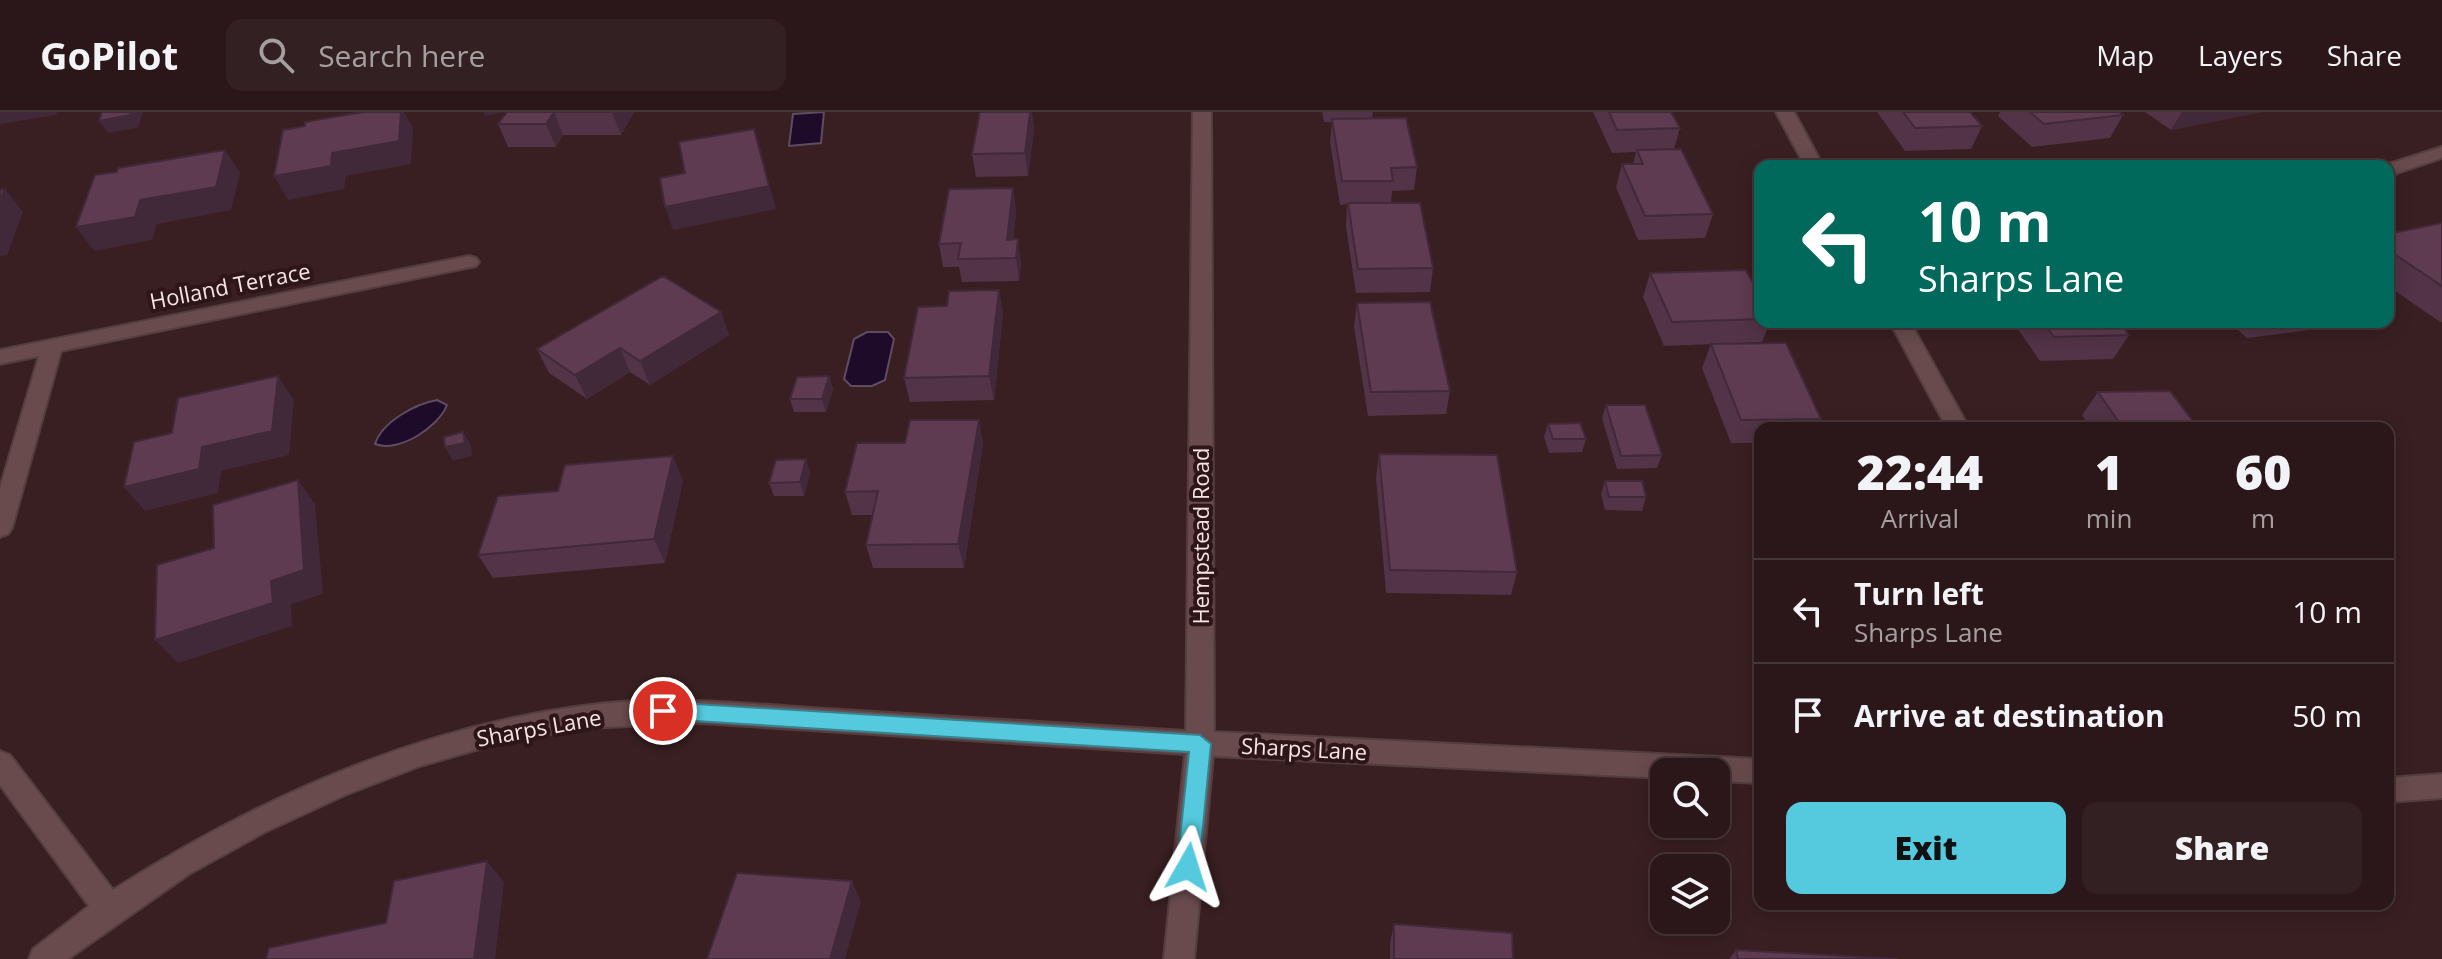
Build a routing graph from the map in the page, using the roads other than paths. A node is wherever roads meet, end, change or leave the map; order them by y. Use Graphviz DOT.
graph roads {
  1 [pos="1202,112"];
  2 [pos="1785,112"];
  3 [pos="2442,152"];
  4 [pos="1811,160"];
  5 [pos="2394,168"];
  6 [pos="469,262"];
  7 [pos="1903,328"];
  8 [pos="52,347"];
  9 [pos="0,357"];
  10 [pos="1955,422"];
  11 [pos="0,528"];
  12 [pos="1200,744"];
  13 [pos="0,763"];
  14 [pos="1754,771"];
  15 [pos="2442,786"];
  16 [pos="2394,790"];
  17 [pos="110,910"];
  18 [pos="44,959"];
  19 [pos="1179,959"];
  1 -- 12 [label="street, Hempstead Road"];
  2 -- 4 [label="street"];
  3 -- 5 [label="street"];
  6 -- 8 [label="street, Holland Terrace"];
  7 -- 10 [label="street"];
  8 -- 9 [label="street, Holland Terrace"];
  8 -- 11 [label="street"];
  12 -- 14 [label="street, Sharps Lane"];
  12 -- 17 [label="street, Sharps Lane"];
  12 -- 19 [label="street, Hempstead Road"];
  13 -- 17 [label="street"];
  15 -- 16 [label="street"];
  17 -- 18 [label="street, Sharps Lane"];
}
